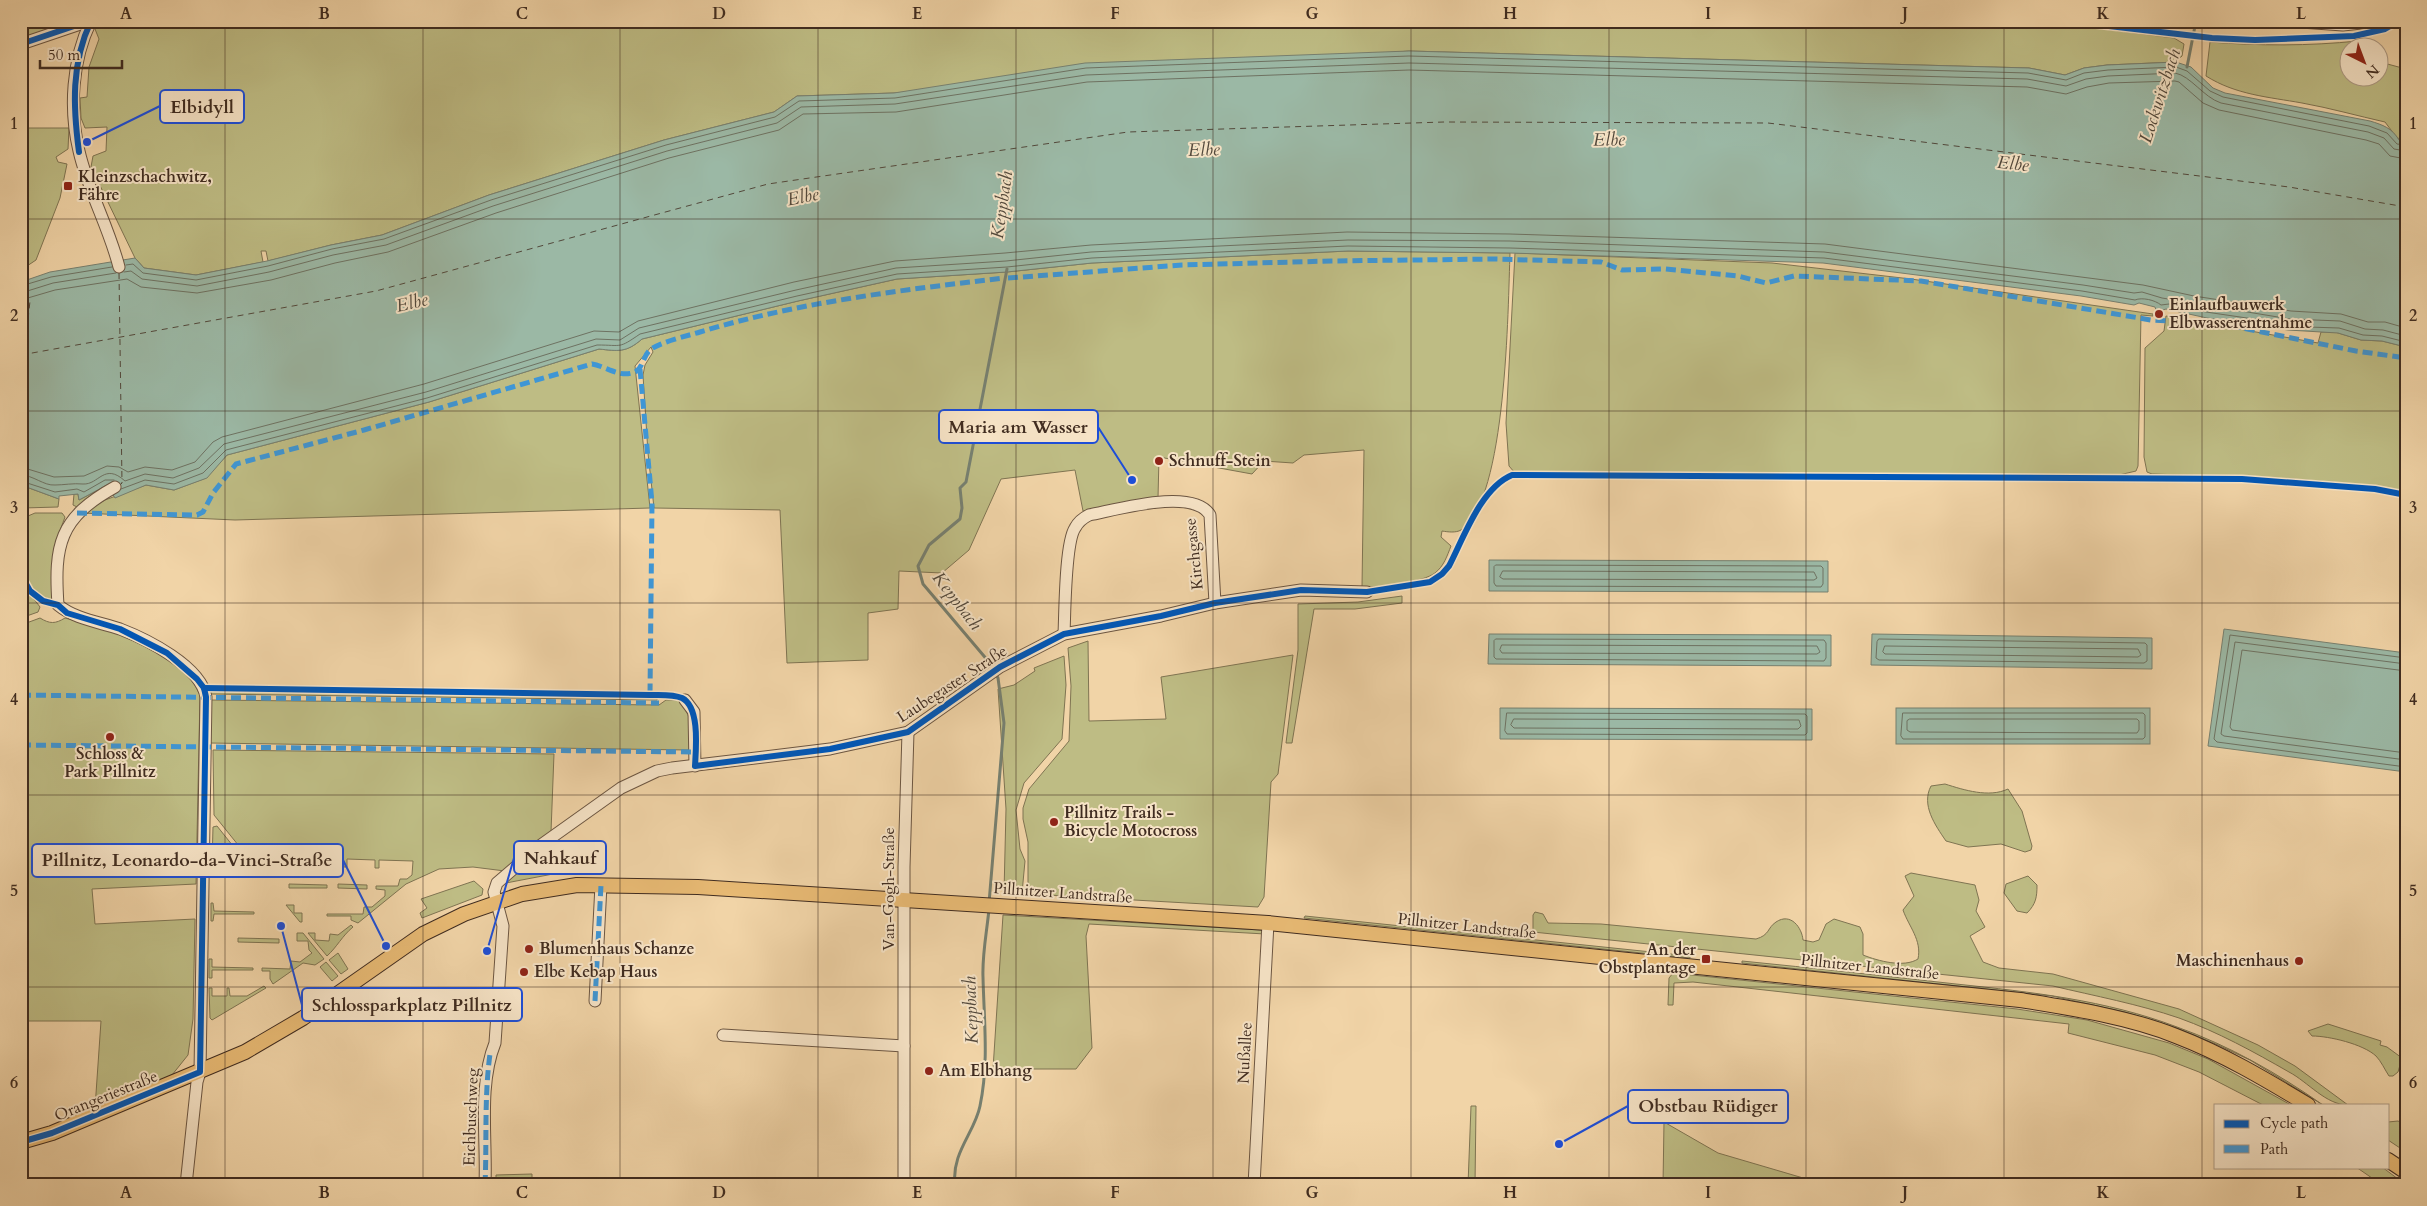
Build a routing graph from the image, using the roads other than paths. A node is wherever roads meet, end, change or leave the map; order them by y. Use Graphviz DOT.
graph roads {
  1 [pos="90,21"];
  2 [pos="2287,21"];
  3 [pos="2379,21"];
  4 [pos="21,44"];
  5 [pos="119,267"];
  6 [pos="115,487"];
  7 [pos="1367,592"];
  8 [pos="1215,603"];
  9 [pos="1064,634"];
  10 [pos="685,700"];
  11 [pos="908,732"];
  12 [pos="695,766"];
  13 [pos="601,885"];
  14 [pos="905,900"];
  15 [pos="496,902"];
  16 [pos="1268,923"];
  17 [pos="595,1001"];
  18 [pos="723,1035"];
  19 [pos="904,1046"];
  20 [pos="200,1072"];
  21 [pos="2306,1104"];
  22 [pos="21,1142"];
  23 [pos="2390,1161"];
  24 [pos="2406,1172"];
  25 [pos="186,1185"];
  26 [pos="485,1185"];
  27 [pos="904,1185"];
  28 [pos="1254,1185"];
  1 -- 4 [label="street"];
  1 -- 5 [label="street"];
  2 -- 3 [label="street"];
  6 -- 20 [label="street"];
  7 -- 8 [label="street, Laubegaster Straße"];
  8 -- 9 [label="street, Laubegaster Straße"];
  8 -- 9 [label="street, Kirchgasse"];
  9 -- 11 [label="street, Laubegaster Straße"];
  10 -- 12 [label="street"];
  11 -- 12 [label="street, Laubegaster Straße"];
  11 -- 14 [label="street, Van-Gogh-Straße"];
  12 -- 15 [label="street, Laubegaster Straße"];
  13 -- 14 [label="main road, Pillnitzer Landstraße"];
  13 -- 15 [label="main road, Pillnitzer Landstraße"];
  13 -- 17 [label="street"];
  14 -- 16 [label="main road, Pillnitzer Landstraße"];
  14 -- 19 [label="street, Van-Gogh-Straße"];
  15 -- 20 [label="main road, Pillnitzer Landstraße"];
  15 -- 26 [label="street, Eichbuschweg"];
  16 -- 21 [label="main road, Pillnitzer Landstraße"];
  16 -- 28 [label="street, Nußallee"];
  18 -- 19 [label="street"];
  19 -- 27 [label="street, Van-Gogh-Straße"];
  20 -- 22 [label="main road, Orangeriestraße"];
  20 -- 25 [label="street"];
  23 -- 24 [label="main road"];
}
